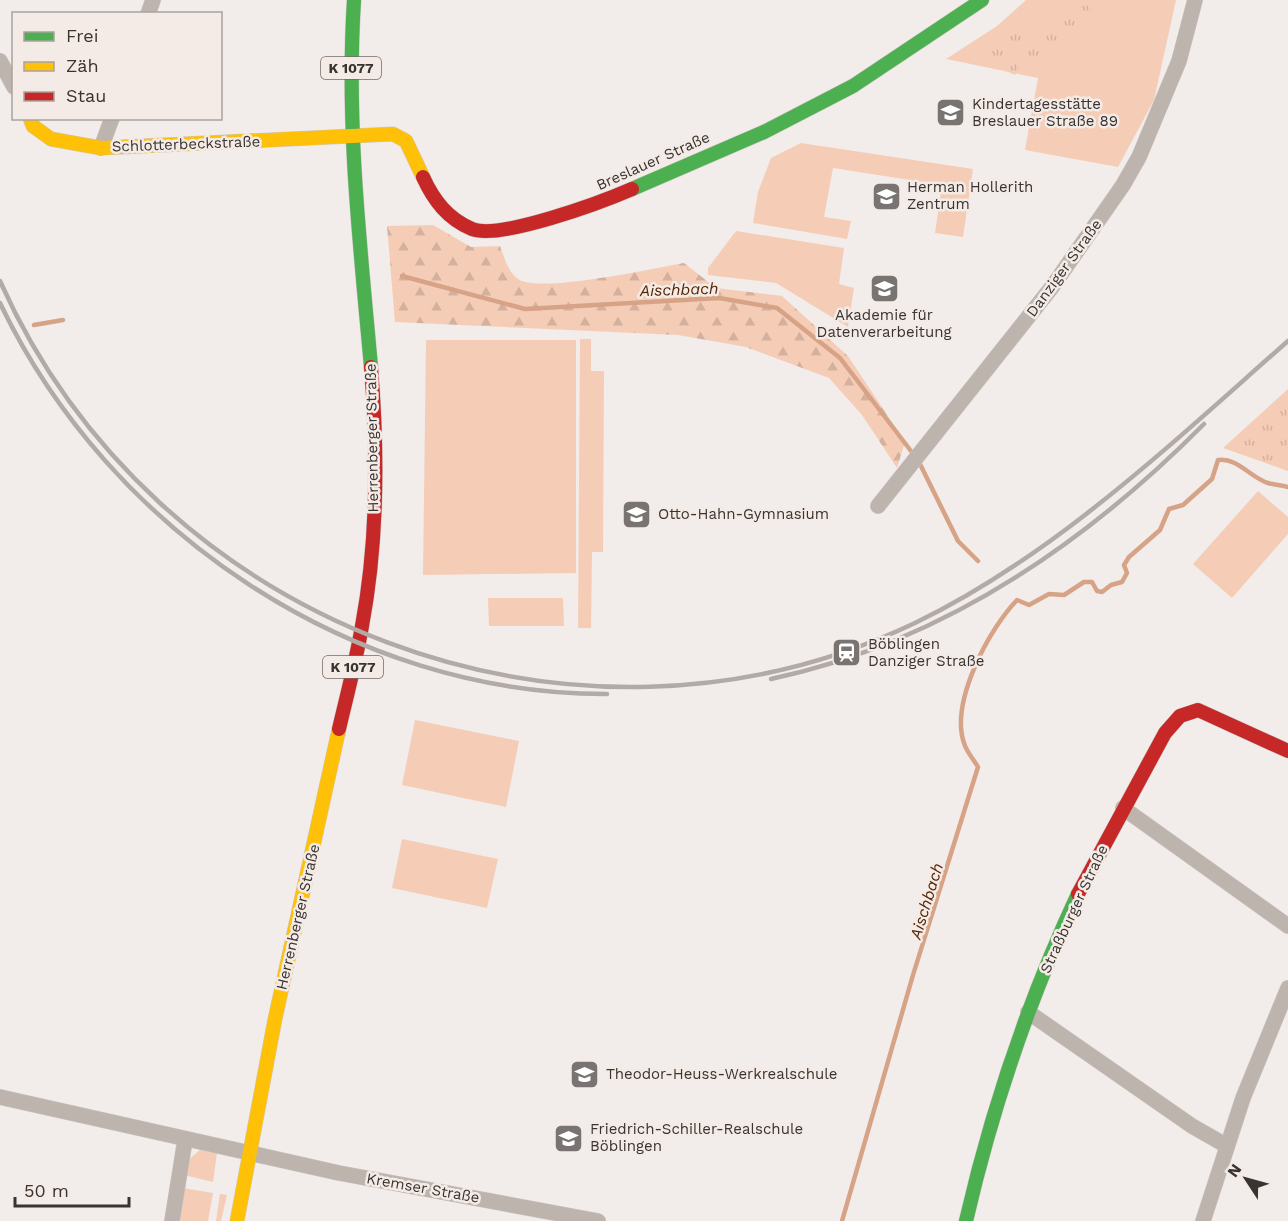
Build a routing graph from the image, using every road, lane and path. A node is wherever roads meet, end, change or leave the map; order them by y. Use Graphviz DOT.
graph roads {
  1 [pos="354,0"];
  2 [pos="982,0"];
  3 [pos="1196,0"];
  4 [pos="0,61"];
  5 [pos="12,83"];
  6 [pos="31,120"];
  7 [pos="111,120"];
  8 [pos="352,136"];
  9 [pos="102,148"];
  10 [pos="878,506"];
  11 [pos="1288,751"];
  12 [pos="1123,808"];
  13 [pos="1288,926"];
  14 [pos="1288,988"];
  15 [pos="1028,1012"];
  16 [pos="0,1097"];
  17 [pos="184,1140"];
  18 [pos="1227,1146"];
  19 [pos="248,1153"];
  20 [pos="172,1221"];
  21 [pos="237,1221"];
  22 [pos="598,1221"];
  23 [pos="966,1221"];
  24 [pos="1203,1221"];
  1 -- 8 [label="street, Herrenberger Straße / K 1077"];
  2 -- 8 [label="street, Breslauer Straße"];
  3 -- 10 [label="street, Danziger Straße"];
  4 -- 5 [label="street"];
  6 -- 9 [label="street, Schlotterbeckstraße"];
  7 -- 9 [label="street"];
  8 -- 9 [label="street, Schlotterbeckstraße"];
  8 -- 19 [label="street, Herrenberger Straße / K 1077"];
  11 -- 12 [label="street, Straßburger Straße"];
  12 -- 13 [label="street"];
  12 -- 15 [label="street, Straßburger Straße"];
  14 -- 18 [label="street"];
  15 -- 18 [label="street"];
  15 -- 23 [label="street, Straßburger Straße"];
  16 -- 17 [label="street"];
  17 -- 19 [label="street"];
  17 -- 20 [label="street"];
  18 -- 24 [label="street"];
  19 -- 21 [label="street, Herrenberger Straße / K 1077"];
  19 -- 22 [label="street, Kremser Straße"];
}
